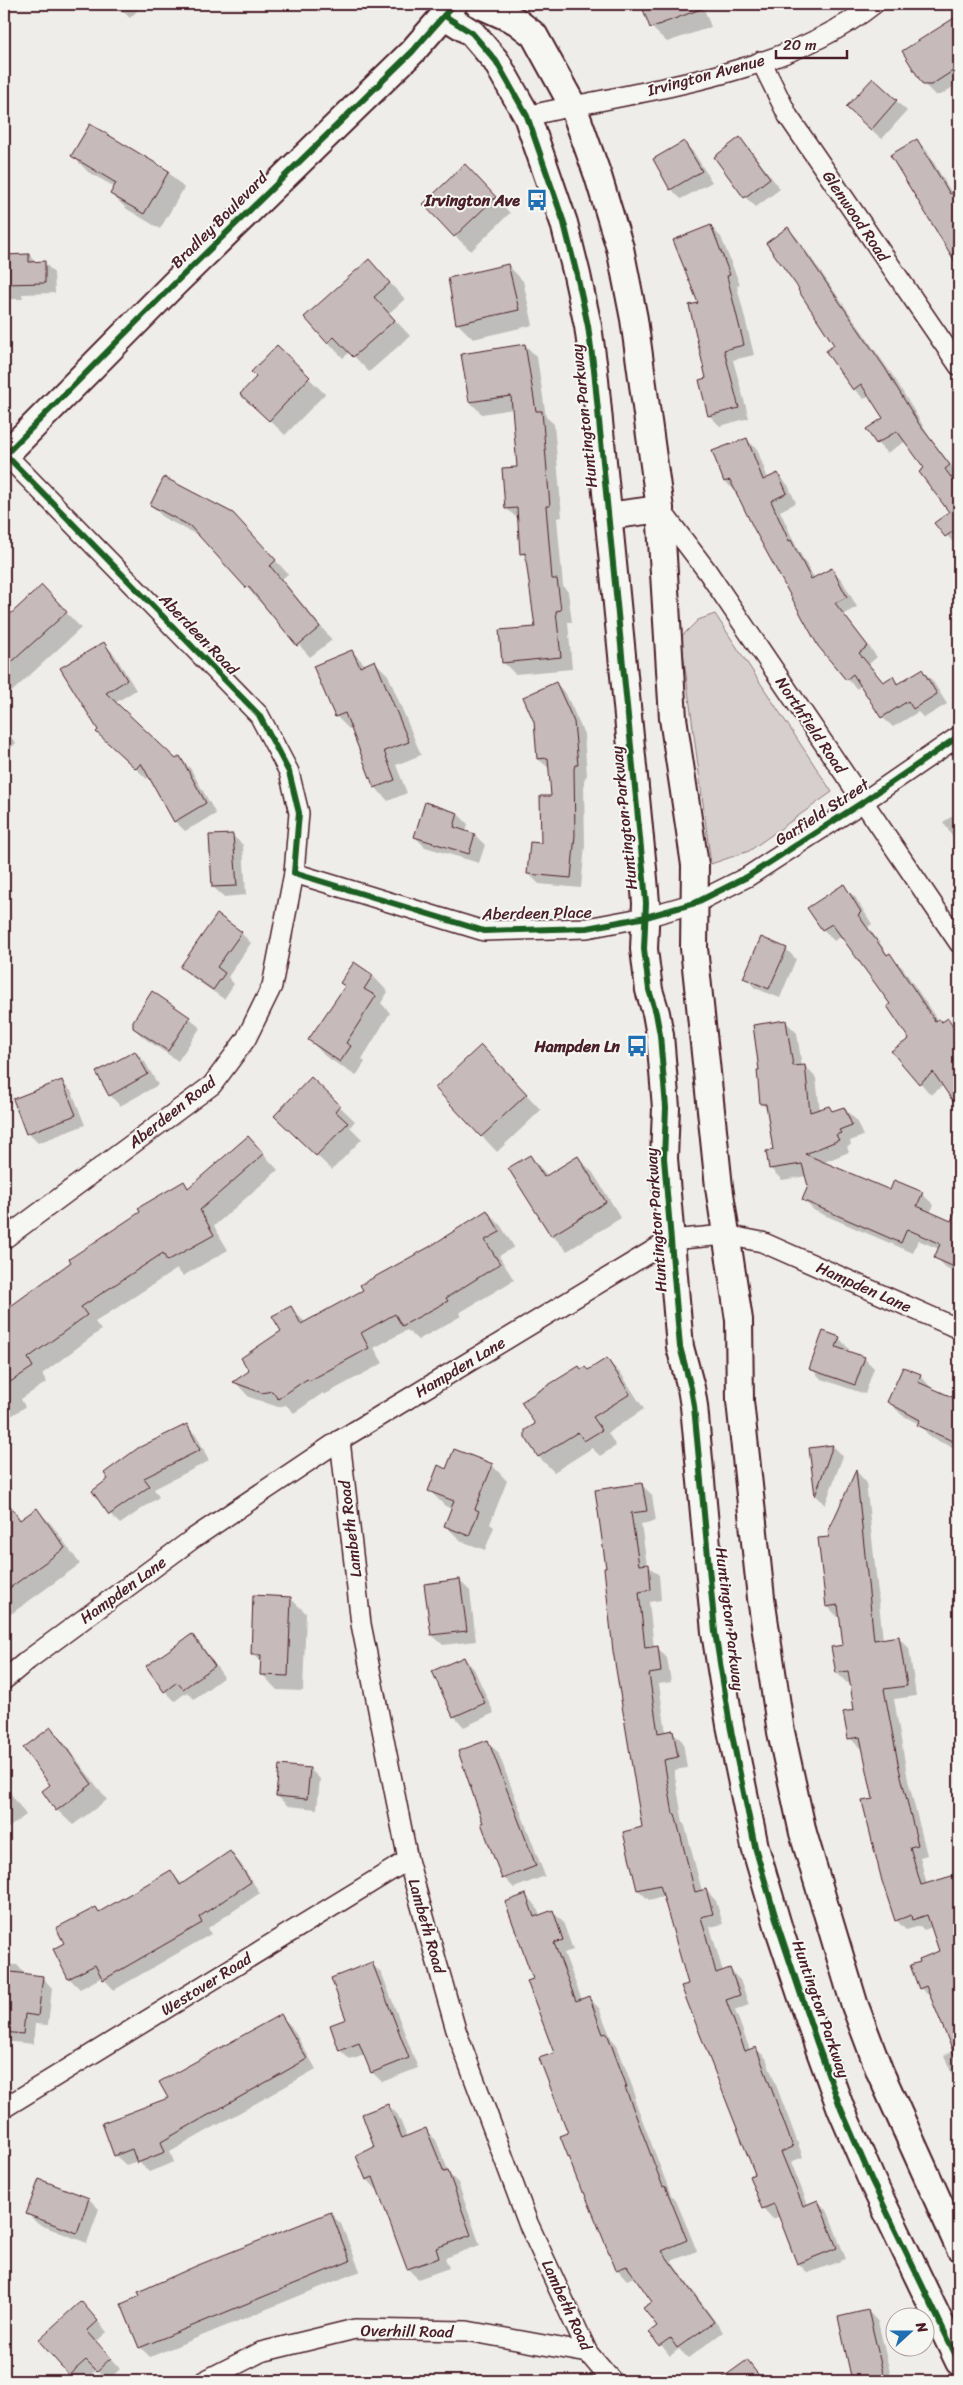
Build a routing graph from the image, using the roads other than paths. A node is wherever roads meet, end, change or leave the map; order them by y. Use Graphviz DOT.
graph roads {
  1 [pos="478,4"];
  2 [pos="518,4"];
  3 [pos="874,4"];
  4 [pos="449,10"];
  5 [pos="534,35"];
  6 [pos="761,61"];
  7 [pos="573,106"];
  8 [pos="527,116"];
  9 [pos="959,366"];
  10 [pos="4,454"];
  11 [pos="660,509"];
  12 [pos="608,516"];
  13 [pos="959,736"];
  14 [pos="864,802"];
  15 [pos="294,873"];
  16 [pos="695,903"];
  17 [pos="646,917"];
  18 [pos="959,943"];
  19 [pos="726,1235"];
  20 [pos="4,1239"];
  21 [pos="670,1240"];
  22 [pos="959,1329"];
  23 [pos="340,1440"];
  24 [pos="4,1680"];
  25 [pos="408,1860"];
  26 [pos="4,2108"];
  27 [pos="959,2247"];
  28 [pos="588,2353"];
  29 [pos="959,2362"];
  30 [pos="204,2381"];
  31 [pos="612,2381"];
  1 -- 5 [label="street, Huntington Parkway"];
  2 -- 5 [label="street"];
  3 -- 6 [label="street, Irvington Avenue"];
  4 -- 8 [label="street, Huntington Parkway"];
  4 -- 10 [label="street, Bradley Boulevard"];
  5 -- 7 [label="street, Huntington Parkway"];
  6 -- 7 [label="street, Irvington Avenue"];
  6 -- 9 [label="street, Glenwood Road"];
  7 -- 8 [label="street, Irvington Avenue"];
  7 -- 11 [label="street, Huntington Parkway"];
  8 -- 12 [label="street, Huntington Parkway"];
  10 -- 15 [label="street, Aberdeen Road"];
  11 -- 12 [label="street"];
  11 -- 14 [label="street, Northfield Road"];
  11 -- 16 [label="street, Huntington Parkway"];
  12 -- 17 [label="street, Huntington Parkway"];
  13 -- 14 [label="street, Garfield Street"];
  14 -- 16 [label="street, Garfield Street"];
  14 -- 18 [label="street, Northfield Road"];
  15 -- 17 [label="street, Aberdeen Place"];
  15 -- 20 [label="street, Aberdeen Road"];
  16 -- 17 [label="street, Aberdeen Place"];
  16 -- 19 [label="street, Huntington Parkway"];
  17 -- 21 [label="street, Huntington Parkway"];
  19 -- 21 [label="street, Hampden Lane"];
  19 -- 22 [label="street, Hampden Lane"];
  19 -- 27 [label="street, Huntington Parkway"];
  21 -- 23 [label="street, Hampden Lane"];
  21 -- 29 [label="street, Huntington Parkway"];
  23 -- 24 [label="street, Hampden Lane"];
  23 -- 25 [label="street, Lambeth Road"];
  25 -- 26 [label="street, Westover Road"];
  25 -- 28 [label="street, Lambeth Road"];
  28 -- 30 [label="street, Overhill Road"];
  28 -- 31 [label="street, Lambeth Road"];
}
